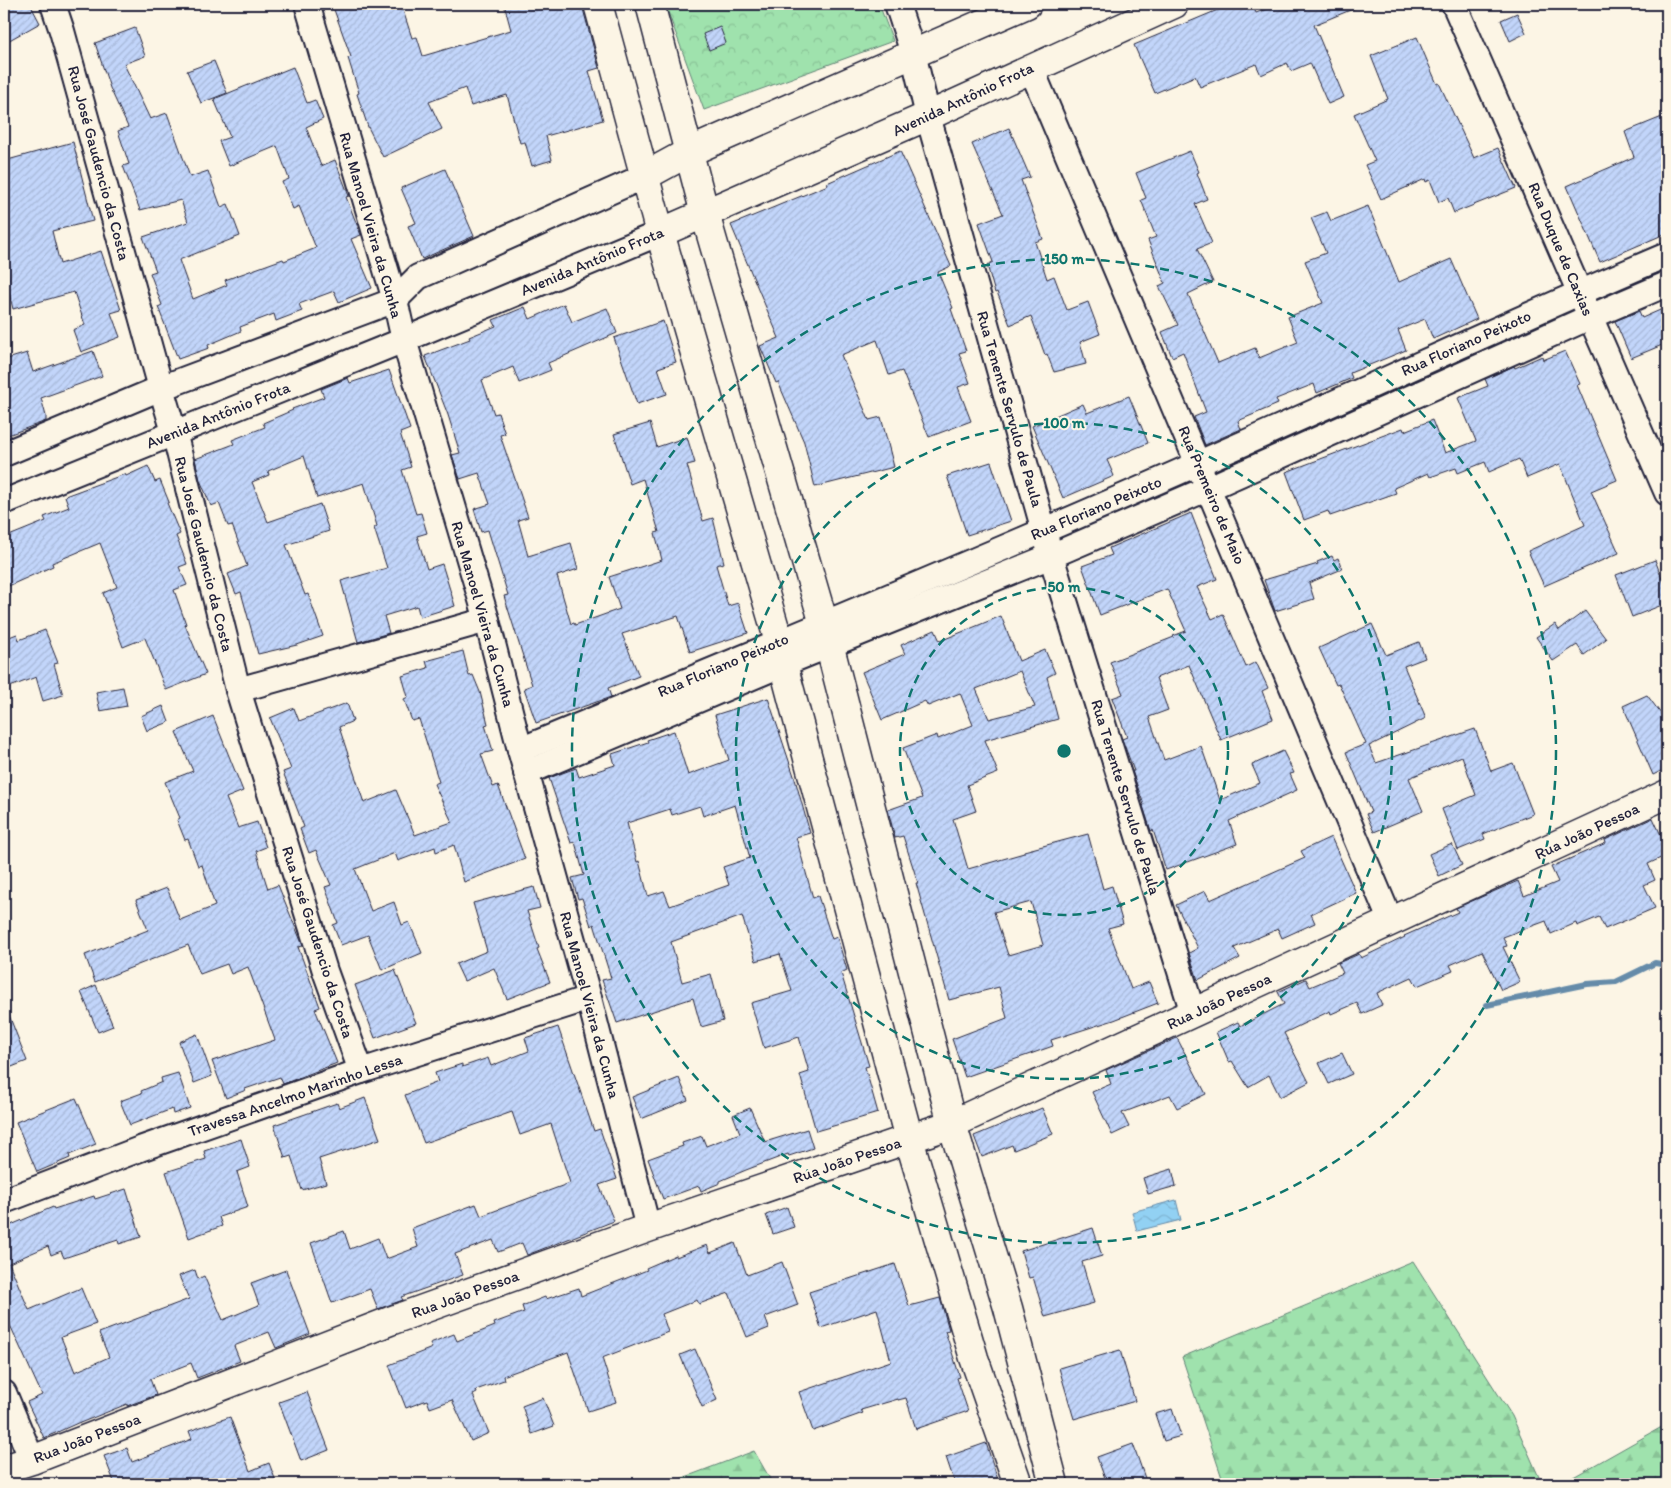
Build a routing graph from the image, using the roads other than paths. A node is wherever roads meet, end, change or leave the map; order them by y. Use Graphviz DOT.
graph roads {
  1 [pos="53,4"];
  2 [pos="307,4"];
  3 [pos="598,4"];
  4 [pos="650,4"];
  5 [pos="897,4"];
  6 [pos="1027,4"];
  7 [pos="1174,4"];
  8 [pos="1454,4"];
  9 [pos="913,53"];
  10 [pos="1031,68"];
  11 [pos="928,116"];
  12 [pos="689,152"];
  13 [pos="645,176"];
  14 [pos="705,214"];
  15 [pos="660,233"];
  16 [pos="1667,255"];
  17 [pos="1667,284"];
  18 [pos="1580,292"];
  19 [pos="395,300"];
  20 [pos="1590,317"];
  21 [pos="404,340"];
  22 [pos="160,388"];
  23 [pos="174,432"];
  24 [pos="4,454"];
  25 [pos="1198,464"];
  26 [pos="1209,488"];
  27 [pos="1667,493"];
  28 [pos="4,502"];
  29 [pos="1044,530"];
  30 [pos="1051,556"];
  31 [pos="487,620"];
  32 [pos="827,635"];
  33 [pos="781,653"];
  34 [pos="238,690"];
  35 [pos="520,750"];
  36 [pos="526,773"];
  37 [pos="1667,794"];
  38 [pos="1391,922"];
  39 [pos="589,998"];
  40 [pos="1193,1013"];
  41 [pos="361,1071"];
  42 [pos="952,1124"];
  43 [pos="909,1139"];
  44 [pos="4,1201"];
  45 [pos="648,1228"];
  46 [pos="4,1393"];
  47 [pos="32,1460"];
  48 [pos="4,1469"];
  49 [pos="1018,1484"];
  50 [pos="1054,1484"];
  1 -- 22 [label="street, Rua José Gaudencio da Costa"];
  2 -- 19 [label="street, Rua Manoel Vieira da Cunha"];
  3 -- 13 [label="street"];
  4 -- 12 [label="street"];
  5 -- 9 [label="street, Rua Tenente Servulo de Paula"];
  6 -- 9 [label="street"];
  7 -- 10 [label="street, Avenida Antônio Frota"];
  8 -- 18 [label="street, Rua Duque de Caxias"];
  9 -- 11 [label="street, Rua Tenente Servulo de Paula"];
  9 -- 12 [label="street"];
  10 -- 11 [label="street, Avenida Antônio Frota"];
  10 -- 25 [label="street, Rua Premeiro de Maio"];
  11 -- 14 [label="street, Avenida Antônio Frota"];
  11 -- 29 [label="street, Rua Tenente Servulo de Paula"];
  12 -- 13 [label="street"];
  12 -- 14 [label="street"];
  13 -- 15 [label="street"];
  13 -- 19 [label="street"];
  14 -- 15 [label="street, Avenida Antônio Frota"];
  14 -- 32 [label="street"];
  15 -- 21 [label="street, Avenida Antônio Frota"];
  15 -- 33 [label="street"];
  16 -- 18 [label="street, Rua Floriano Peixoto"];
  17 -- 20 [label="street, Rua Floriano Peixoto"];
  18 -- 20 [label="street, Rua Duque de Caxias"];
  18 -- 25 [label="street, Rua Floriano Peixoto"];
  19 -- 21 [label="street, Rua Manoel Vieira da Cunha"];
  19 -- 22 [label="street"];
  20 -- 26 [label="street, Rua Floriano Peixoto"];
  20 -- 27 [label="street, Rua Duque de Caxias"];
  21 -- 23 [label="street, Avenida Antônio Frota"];
  21 -- 31 [label="street, Rua Manoel Vieira da Cunha"];
  22 -- 23 [label="street, Rua José Gaudencio da Costa"];
  22 -- 24 [label="street"];
  23 -- 28 [label="street, Avenida Antônio Frota"];
  23 -- 34 [label="street, Rua José Gaudencio da Costa"];
  25 -- 26 [label="street, Rua Premeiro de Maio"];
  25 -- 29 [label="street, Rua Floriano Peixoto"];
  26 -- 30 [label="street, Rua Floriano Peixoto"];
  26 -- 38 [label="street, Rua Premeiro de Maio"];
  29 -- 30 [label="street, Rua Tenente Servulo de Paula"];
  29 -- 32 [label="street, Rua Floriano Peixoto"];
  30 -- 32 [label="street, Rua Floriano Peixoto"];
  30 -- 40 [label="street, Rua Tenente Servulo de Paula"];
  31 -- 34 [label="street"];
  31 -- 35 [label="street, Rua Manoel Vieira da Cunha"];
  32 -- 33 [label="street, Rua Floriano Peixoto"];
  32 -- 42 [label="street"];
  33 -- 35 [label="street, Rua Floriano Peixoto"];
  33 -- 36 [label="street, Rua Floriano Peixoto"];
  33 -- 43 [label="street"];
  34 -- 41 [label="street, Rua José Gaudencio da Costa"];
  35 -- 36 [label="street, Rua Manoel Vieira da Cunha"];
  36 -- 39 [label="street, Rua Manoel Vieira da Cunha"];
  37 -- 38 [label="street, Rua João Pessoa"];
  38 -- 40 [label="street, Rua João Pessoa"];
  39 -- 41 [label="street, Travessa Ancelmo Marinho Lessa"];
  39 -- 45 [label="street, Rua Manoel Vieira da Cunha"];
  40 -- 42 [label="street, Rua João Pessoa"];
  41 -- 44 [label="street, Travessa Ancelmo Marinho Lessa"];
  42 -- 43 [label="street, Rua João Pessoa"];
  42 -- 50 [label="street"];
  43 -- 45 [label="street, Rua João Pessoa"];
  43 -- 49 [label="street"];
  45 -- 47 [label="street, Rua João Pessoa"];
  46 -- 47 [label="street"];
  47 -- 48 [label="street, Rua João Pessoa"];
}
